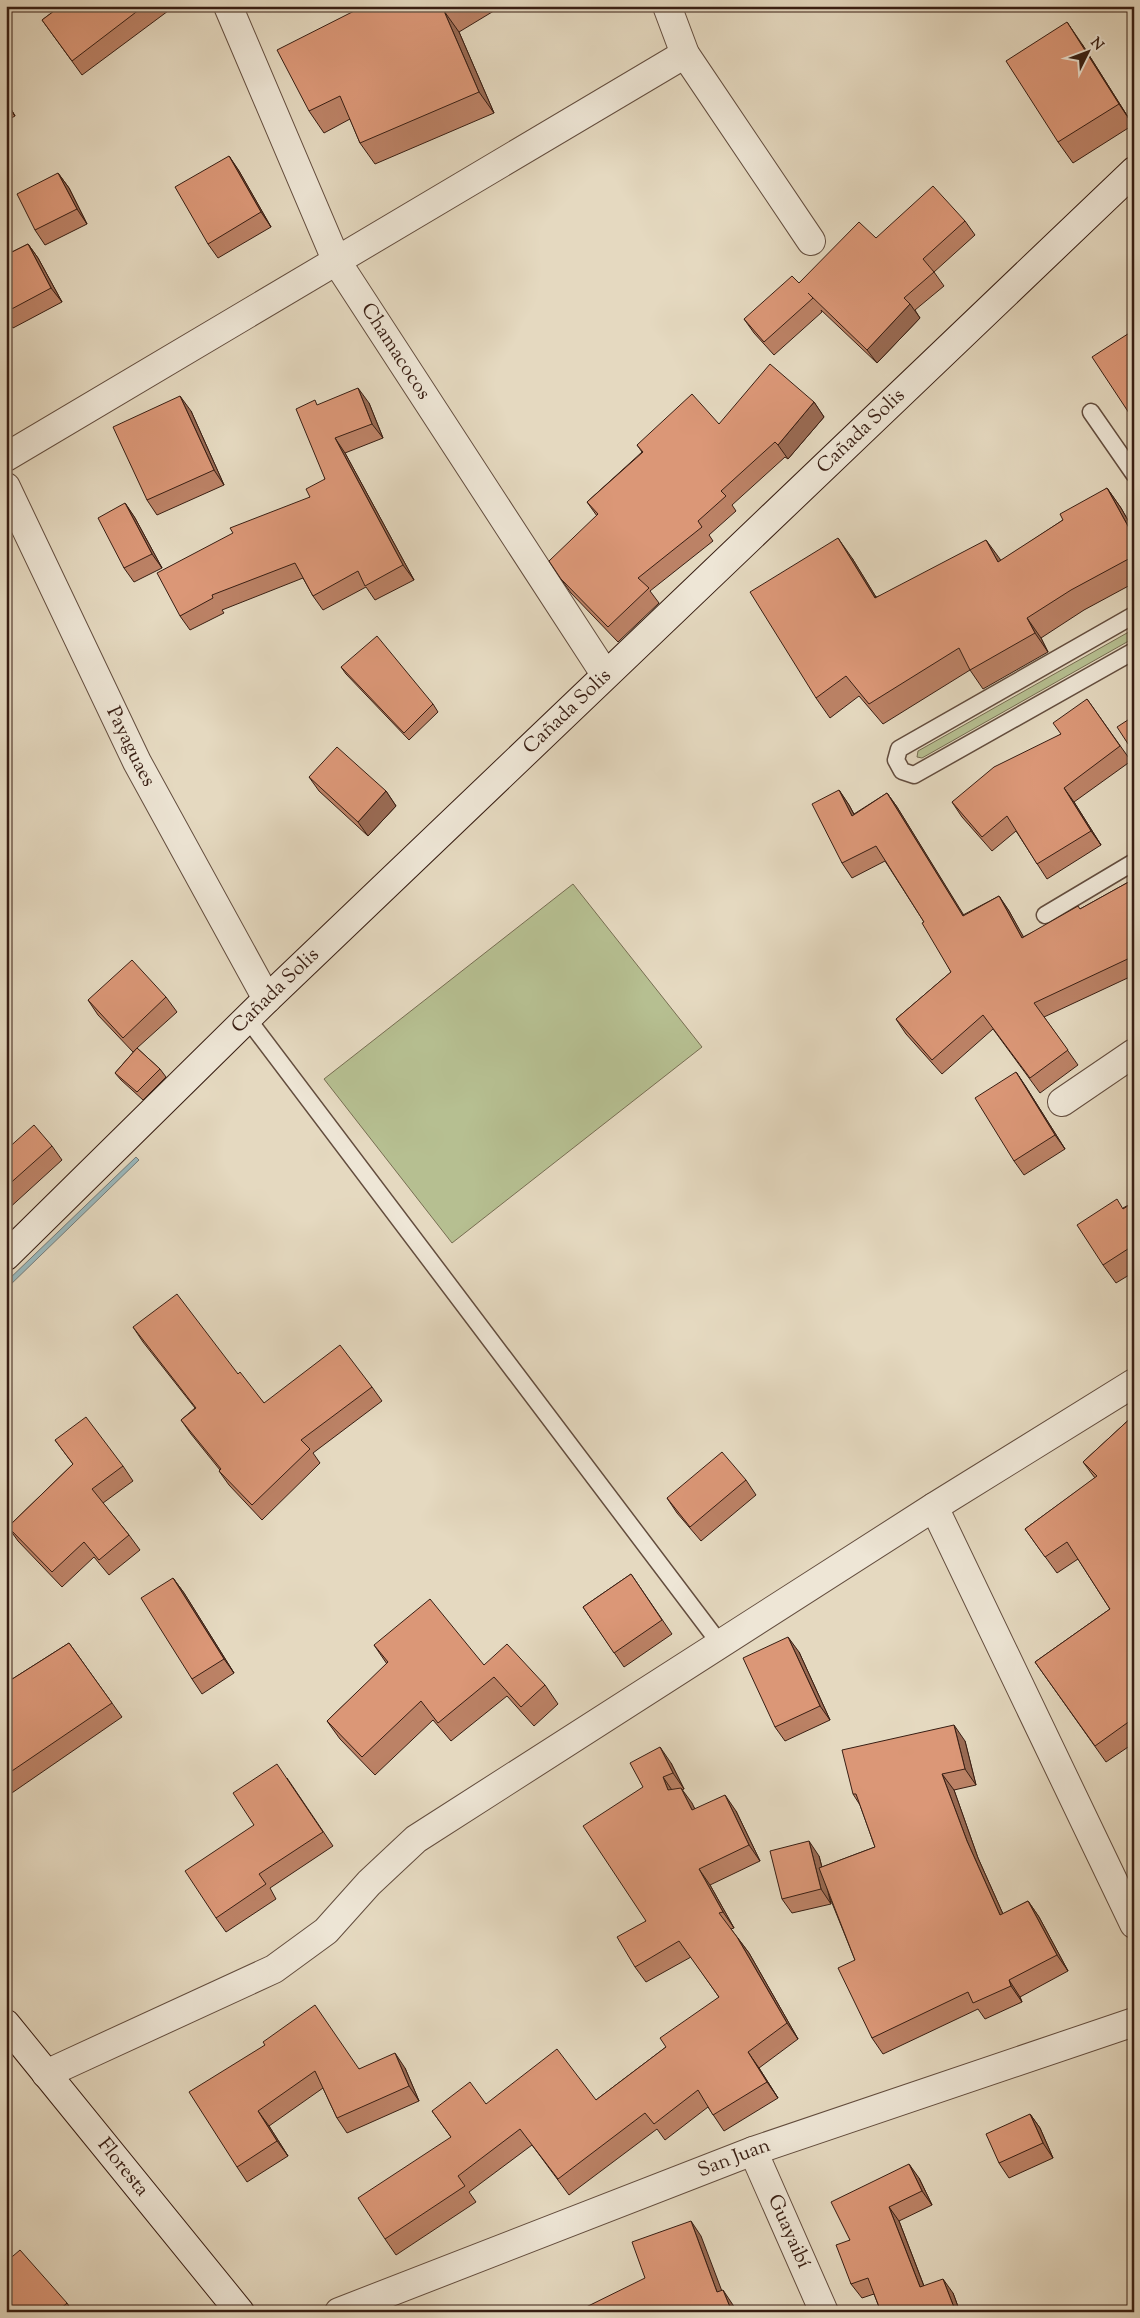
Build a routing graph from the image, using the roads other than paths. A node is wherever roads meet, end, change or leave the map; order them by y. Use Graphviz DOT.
graph roads {
  1 [pos="228,6"];
  2 [pos="666,6"];
  3 [pos="685,54"];
  4 [pos="1134,171"];
  5 [pos="811,241"];
  6 [pos="337,262"];
  7 [pos="1091,412"];
  8 [pos="6,457"];
  9 [pos="1134,474"];
  10 [pos="6,488"];
  11 [pos="1134,615"];
  12 [pos="1134,651"];
  13 [pos="605,674"];
  14 [pos="1134,862"];
  15 [pos="1045,915"];
  16 [pos="267,999"];
  17 [pos="247,1018"];
  18 [pos="1134,1053"];
  19 [pos="1062,1102"];
  20 [pos="6,1256"];
  21 [pos="1134,1383"];
  22 [pos="934,1507"];
  23 [pos="721,1645"];
  24 [pos="1134,1924"];
  25 [pos="1134,2022"];
  26 [pos="6,2024"];
  27 [pos="46,2074"];
  28 [pos="753,2151"];
  29 [pos="240,2312"];
  30 [pos="339,2312"];
  31 [pos="824,2312"];
  1 -- 6 [label="street, Chamacocos"];
  2 -- 3 [label="street"];
  3 -- 5 [label="street"];
  3 -- 6 [label="street"];
  4 -- 13 [label="street, Cañada Solis"];
  6 -- 8 [label="street"];
  6 -- 13 [label="street, Chamacocos"];
  7 -- 9 [label="lane"];
  10 -- 16 [label="street, Payaguaes"];
  11 -- 12 [label="lane"];
  13 -- 16 [label="street, Cañada Solis"];
  14 -- 15 [label="lane"];
  16 -- 17 [label="street, Cañada Solis"];
  17 -- 20 [label="street, Cañada Solis"];
  17 -- 23 [label="lane"];
  18 -- 19 [label="street"];
  21 -- 22 [label="street"];
  22 -- 23 [label="street"];
  22 -- 24 [label="street"];
  23 -- 27 [label="street"];
  25 -- 28 [label="street, San Juan"];
  26 -- 27 [label="street, Floresta"];
  27 -- 29 [label="street, Floresta"];
  28 -- 30 [label="street, San Juan"];
  28 -- 31 [label="street, Guayaibí"];
}
